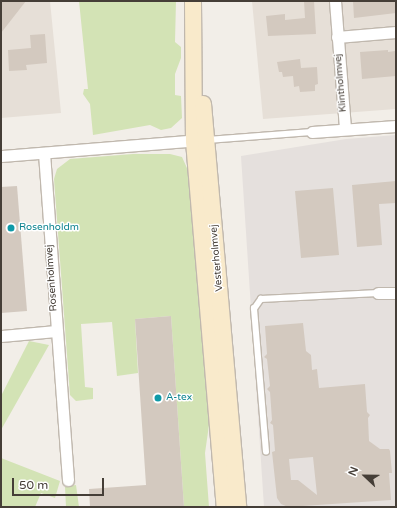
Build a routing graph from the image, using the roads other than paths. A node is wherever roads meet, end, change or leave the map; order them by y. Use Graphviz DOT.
graph roads {
  1 [pos="335,1"];
  2 [pos="193,5"];
  3 [pos="396,32"];
  4 [pos="337,37"];
  5 [pos="396,126"];
  6 [pos="345,129"];
  7 [pos="312,132"];
  8 [pos="200,140"];
  9 [pos="44,153"];
  10 [pos="1,156"];
  11 [pos="378,293"];
  12 [pos="396,293"];
  13 [pos="56,331"];
  14 [pos="1,336"];
  15 [pos="266,452"];
  16 [pos="68,480"];
  17 [pos="225,507"];
  18 [pos="238,507"];
  1 -- 4 [label="street, Klintholmvej"];
  2 -- 8 [label="street, Vesterholmvej"];
  3 -- 4 [label="street"];
  4 -- 6 [label="street, Klintholmvej"];
  5 -- 6 [label="street"];
  6 -- 7 [label="street"];
  7 -- 8 [label="lane"];
  8 -- 9 [label="street"];
  8 -- 17 [label="street, Vesterholmvej"];
  8 -- 18 [label="street, Vesterholmvej"];
  9 -- 10 [label="street"];
  9 -- 13 [label="street, Rosenholmvej"];
  11 -- 12 [label="street"];
  11 -- 15 [label="lane"];
  13 -- 14 [label="street"];
  13 -- 16 [label="street, Rosenholmvej"];
}
